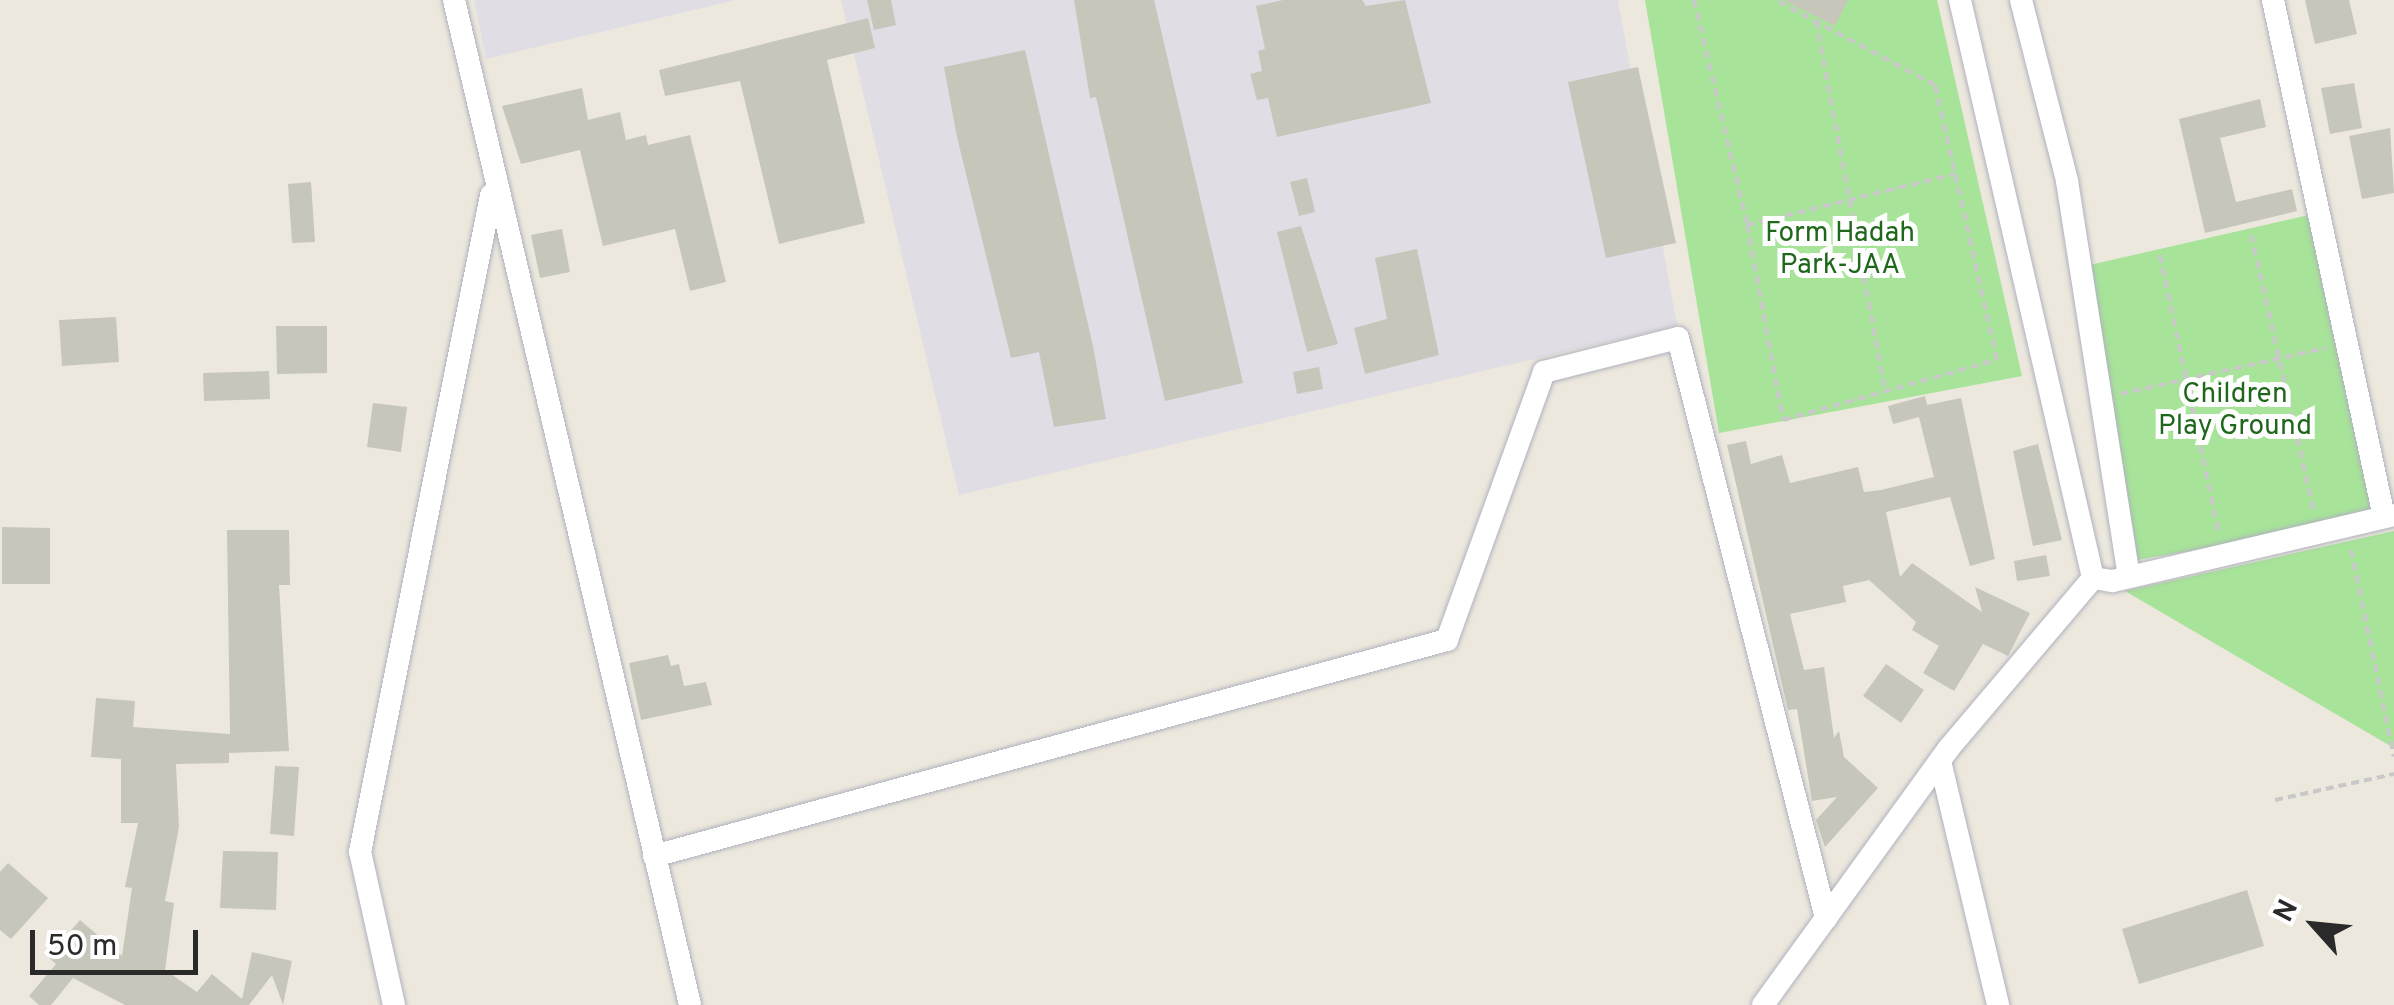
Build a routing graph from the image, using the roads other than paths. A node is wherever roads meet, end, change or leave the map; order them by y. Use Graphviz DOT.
graph roads {
  1 [pos="454,0"];
  2 [pos="1960,0"];
  3 [pos="2021,0"];
  4 [pos="2274,0"];
  5 [pos="494,182"];
  6 [pos="2389,516"];
  7 [pos="2129,575"];
  8 [pos="2094,578"];
  9 [pos="1940,762"];
  10 [pos="654,856"];
  11 [pos="1826,918"];
  12 [pos="394,1005"];
  13 [pos="690,1005"];
  14 [pos="1763,1005"];
  15 [pos="1998,1005"];
  1 -- 5 [label="street"];
  2 -- 8 [label="street"];
  3 -- 7 [label="street"];
  4 -- 6 [label="street"];
  5 -- 10 [label="street"];
  5 -- 12 [label="street"];
  6 -- 7 [label="street"];
  7 -- 8 [label="street"];
  8 -- 9 [label="street"];
  9 -- 11 [label="street"];
  9 -- 15 [label="street"];
  10 -- 11 [label="street"];
  10 -- 13 [label="street"];
  11 -- 14 [label="street"];
}
